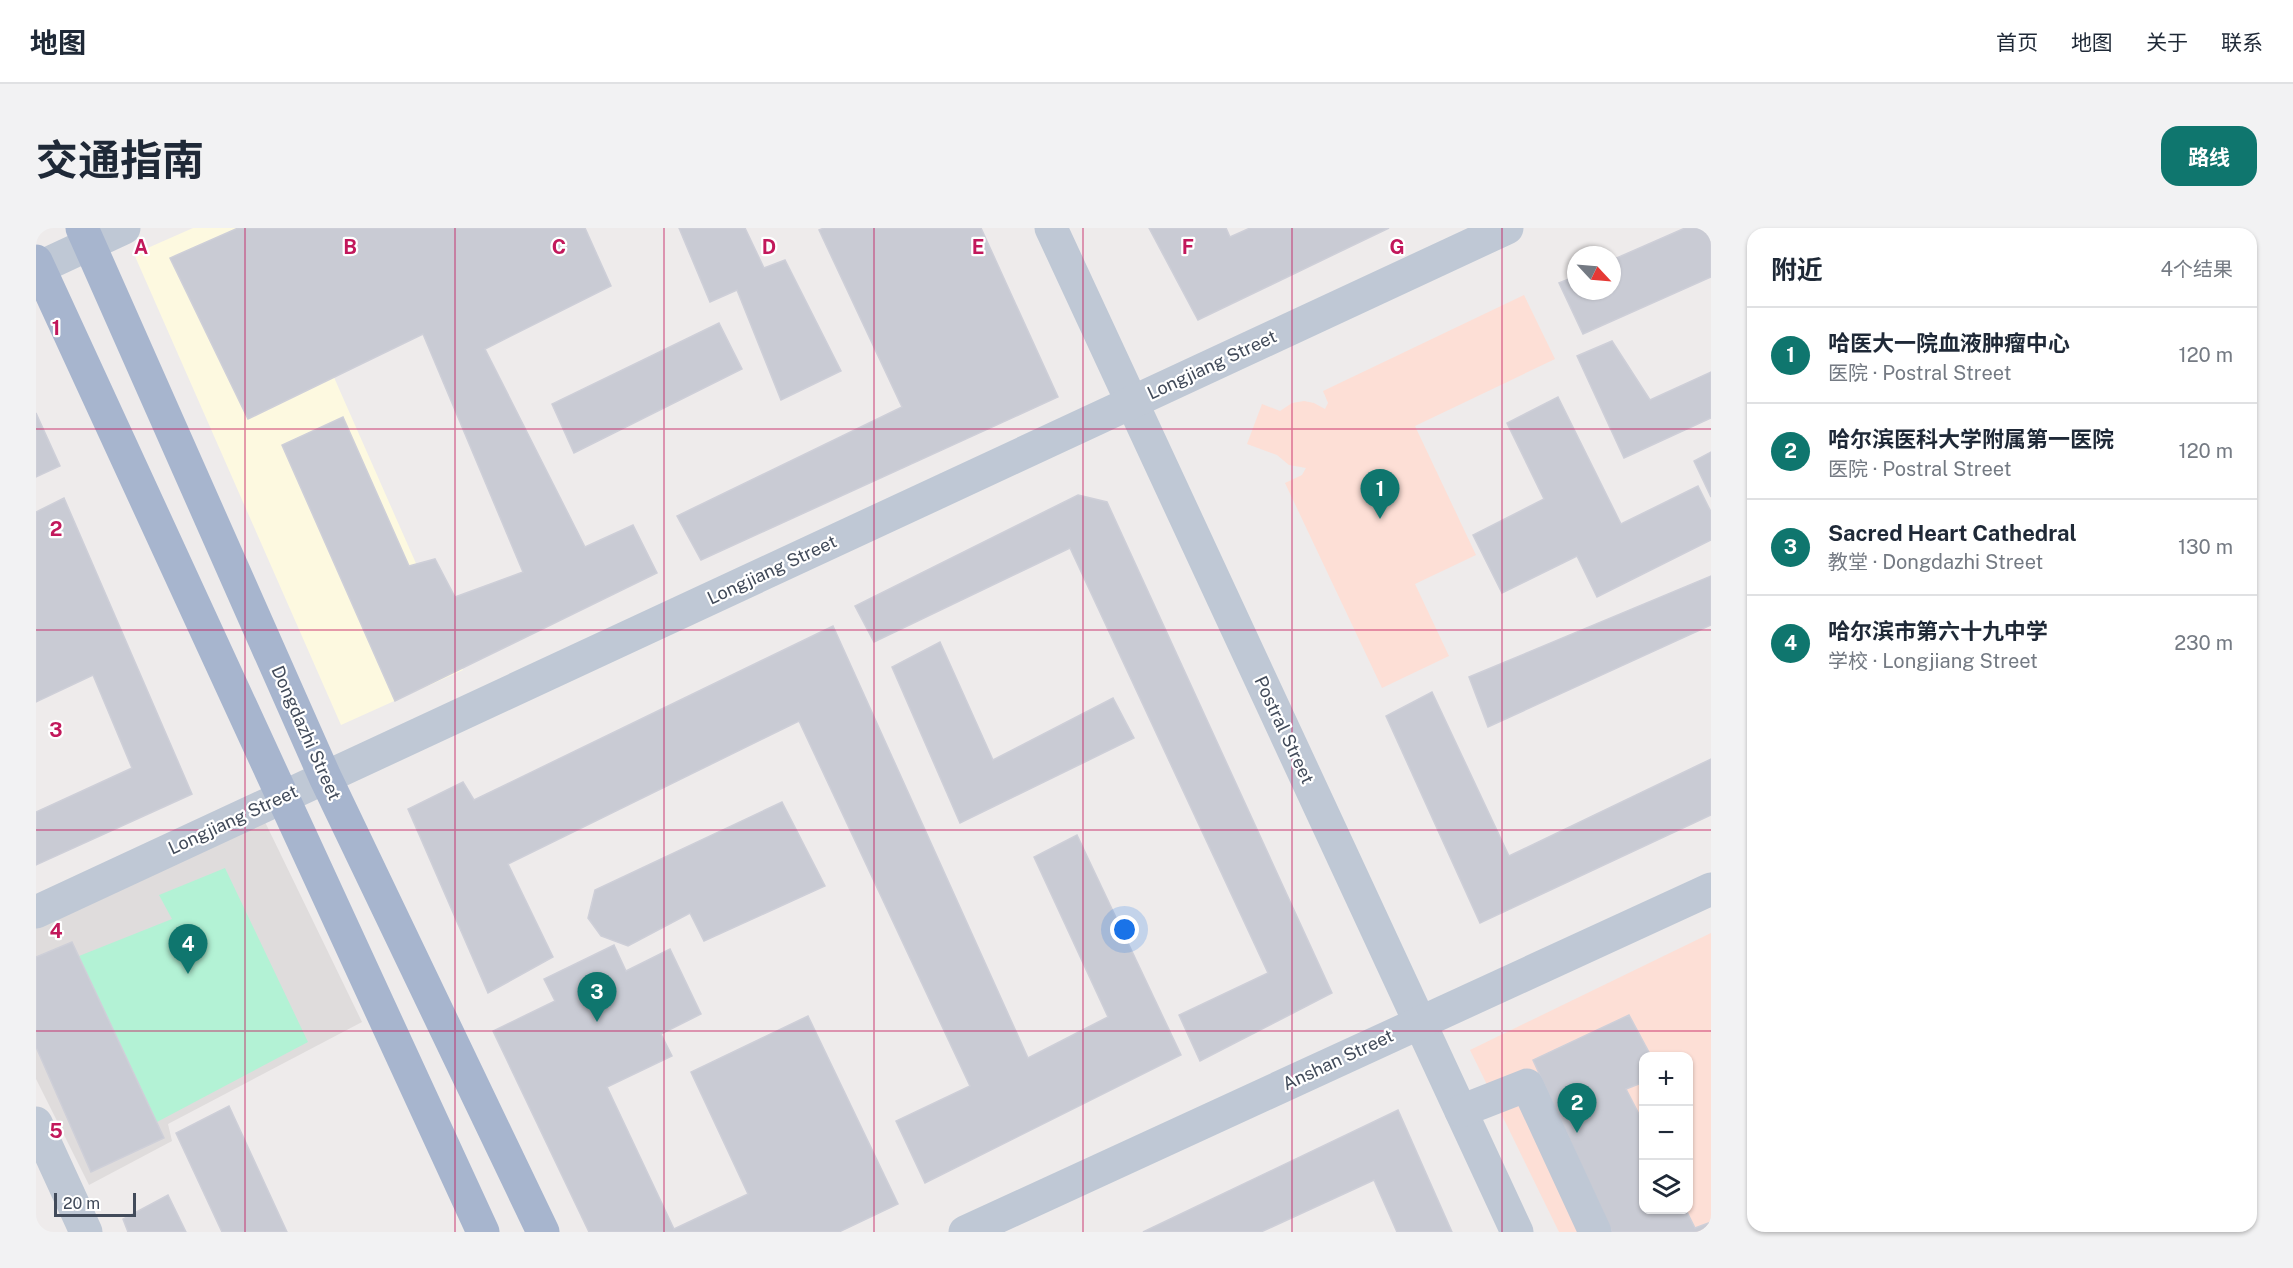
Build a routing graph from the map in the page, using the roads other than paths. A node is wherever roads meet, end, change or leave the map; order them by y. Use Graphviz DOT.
graph roads {
  1 [pos="124,228"];
  2 [pos="1051,228"];
  3 [pos="1507,228"];
  4 [pos="86,236"];
  5 [pos="37,266"];
  6 [pos="1132,402"];
  7 [pos="325,777"];
  8 [pos="283,797"];
  9 [pos="1711,889"];
  10 [pos="36,912"];
  11 [pos="1420,1022"];
  12 [pos="1461,1111"];
  13 [pos="36,1123"];
  14 [pos="86,1232"];
  15 [pos="483,1232"];
  16 [pos="543,1232"];
  17 [pos="965,1232"];
  18 [pos="1517,1232"];
  19 [pos="1594,1232"];
  1 -- 4 [label="street"];
  2 -- 6 [label="street, Postral Street"];
  3 -- 6 [label="street, Longjiang Street"];
  4 -- 5 [label="street"];
  4 -- 7 [label="main road, Dongdazhi Street"];
  5 -- 8 [label="main road"];
  6 -- 7 [label="street, Longjiang Street"];
  6 -- 11 [label="street, Postral Street"];
  7 -- 8 [label="street, Longjiang Street"];
  7 -- 16 [label="main road, Dongdazhi Street"];
  8 -- 10 [label="street, Longjiang Street"];
  8 -- 15 [label="main road"];
  9 -- 11 [label="street, Anshan Street"];
  11 -- 12 [label="street, Postral Street"];
  11 -- 17 [label="street, Anshan Street"];
  12 -- 18 [label="street, Postral Street"];
  12 -- 19 [label="street"];
  13 -- 14 [label="street"];
}
